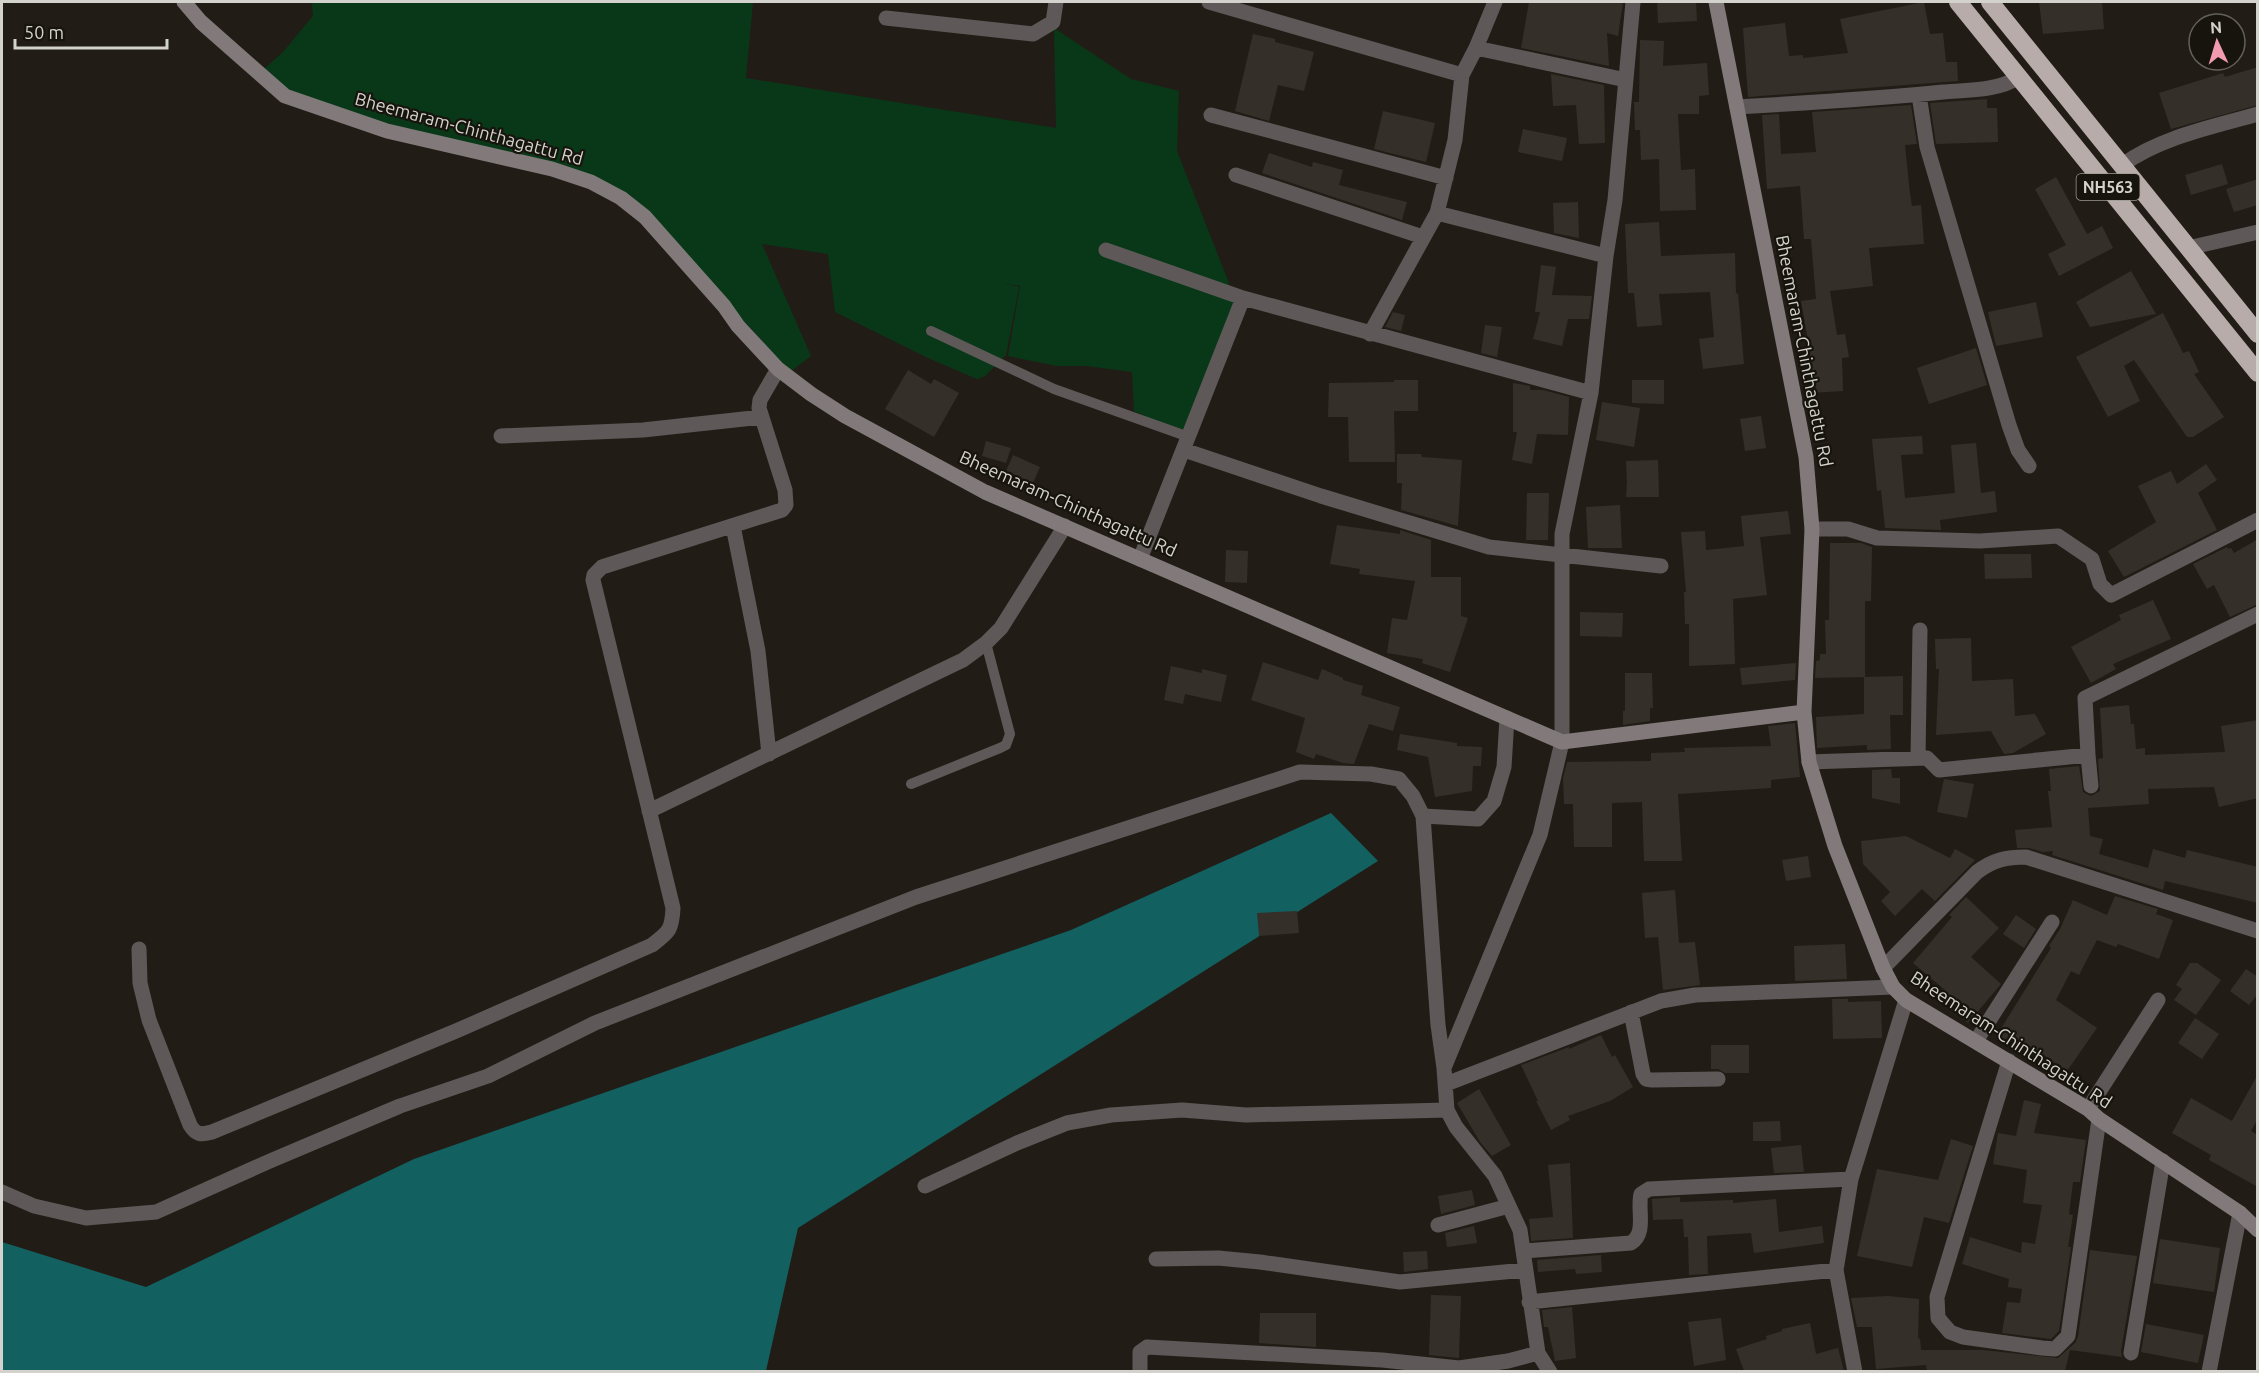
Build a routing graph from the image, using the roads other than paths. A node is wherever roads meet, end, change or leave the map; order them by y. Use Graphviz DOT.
graph roads {
  1 [pos="184,2"];
  2 [pos="1056,2"];
  3 [pos="1209,2"];
  4 [pos="1495,2"];
  5 [pos="1633,2"];
  6 [pos="1716,2"];
  7 [pos="1958,2"];
  8 [pos="1990,2"];
  9 [pos="886,18"];
  10 [pos="1476,48"];
  11 [pos="1462,75"];
  12 [pos="2019,78"];
  13 [pos="1626,80"];
  14 [pos="1919,95"];
  15 [pos="1737,107"];
  16 [pos="2258,114"];
  17 [pos="1211,115"];
  18 [pos="2122,165"];
  19 [pos="1236,176"];
  20 [pos="1446,178"];
  21 [pos="1437,213"];
  22 [pos="2258,232"];
  23 [pos="1424,237"];
  24 [pos="2188,248"];
  25 [pos="1106,250"];
  26 [pos="1606,256"];
  27 [pos="1243,298"];
  28 [pos="931,331"];
  29 [pos="1370,334"];
  30 [pos="2258,334"];
  31 [pos="778,369"];
  32 [pos="2258,373"];
  33 [pos="1591,393"];
  34 [pos="762,417"];
  35 [pos="501,436"];
  36 [pos="1186,443"];
  37 [pos="2029,466"];
  38 [pos="2258,519"];
  39 [pos="733,525"];
  40 [pos="1065,526"];
  41 [pos="1812,529"];
  42 [pos="1562,555"];
  43 [pos="1140,559"];
  44 [pos="1661,566"];
  45 [pos="2258,614"];
  46 [pos="1920,630"];
  47 [pos="986,643"];
  48 [pos="1804,712"];
  49 [pos="1507,718"];
  50 [pos="1562,742"];
  51 [pos="769,754"];
  52 [pos="2088,755"];
  53 [pos="1918,758"];
  54 [pos="1809,762"];
  55 [pos="911,784"];
  56 [pos="2091,786"];
  57 [pos="649,812"];
  58 [pos="1423,816"];
  59 [pos="2052,922"];
  60 [pos="2258,931"];
  61 [pos="139,950"];
  62 [pos="1883,968"];
  63 [pos="1893,987"];
  64 [pos="1906,1000"];
  65 [pos="2158,1000"];
  66 [pos="1631,1012"];
  67 [pos="1976,1041"];
  68 [pos="2009,1060"];
  69 [pos="1444,1068"];
  70 [pos="1718,1079"];
  71 [pos="1446,1084"];
  72 [pos="1447,1110"];
  73 [pos="2094,1114"];
  74 [pos="2163,1161"];
  75 [pos="1851,1179"];
  76 [pos="926,1186"];
  77 [pos="2,1192"];
  78 [pos="1509,1206"];
  79 [pos="2240,1213"];
  80 [pos="1438,1225"];
  81 [pos="2258,1230"];
  82 [pos="1523,1251"];
  83 [pos="1156,1259"];
  84 [pos="1525,1270"];
  85 [pos="1836,1270"];
  86 [pos="1529,1302"];
  87 [pos="1538,1353"];
  88 [pos="2131,1353"];
  89 [pos="1140,1371"];
  90 [pos="1550,1371"];
  91 [pos="1855,1371"];
  92 [pos="2209,1371"];
  1 -- 31 [label="street, Bheemaram-Chinthagattu Rd"];
  2 -- 9 [label="street"];
  3 -- 11 [label="street"];
  4 -- 10 [label="street"];
  5 -- 13 [label="street"];
  6 -- 15 [label="street, Bheemaram-Chinthagattu Rd"];
  7 -- 12 [label="highway, NH563"];
  8 -- 18 [label="highway, NH563"];
  10 -- 11 [label="street"];
  10 -- 13 [label="street"];
  11 -- 20 [label="street"];
  12 -- 14 [label="street"];
  12 -- 32 [label="highway, NH563"];
  13 -- 26 [label="street"];
  14 -- 15 [label="street"];
  14 -- 37 [label="street"];
  15 -- 41 [label="street, Bheemaram-Chinthagattu Rd"];
  16 -- 18 [label="street"];
  17 -- 20 [label="street"];
  18 -- 24 [label="highway, NH563"];
  19 -- 23 [label="street"];
  20 -- 21 [label="street"];
  21 -- 23 [label="street"];
  21 -- 26 [label="street"];
  22 -- 24 [label="street"];
  23 -- 29 [label="street"];
  24 -- 30 [label="highway, NH563"];
  25 -- 27 [label="street"];
  26 -- 33 [label="street"];
  27 -- 29 [label="street"];
  27 -- 36 [label="street"];
  28 -- 36 [label="lane"];
  29 -- 33 [label="street"];
  31 -- 34 [label="street"];
  31 -- 40 [label="street, Bheemaram-Chinthagattu Rd"];
  33 -- 42 [label="street"];
  34 -- 35 [label="street"];
  34 -- 39 [label="street"];
  36 -- 42 [label="street"];
  36 -- 43 [label="street"];
  38 -- 41 [label="street"];
  39 -- 51 [label="street"];
  39 -- 57 [label="street"];
  40 -- 43 [label="street, Bheemaram-Chinthagattu Rd"];
  40 -- 47 [label="street"];
  41 -- 48 [label="street, Bheemaram-Chinthagattu Rd"];
  42 -- 44 [label="street"];
  42 -- 50 [label="street"];
  43 -- 49 [label="street, Bheemaram-Chinthagattu Rd"];
  45 -- 52 [label="street"];
  46 -- 53 [label="street"];
  47 -- 51 [label="street"];
  47 -- 55 [label="lane"];
  48 -- 50 [label="street"];
  48 -- 54 [label="street, Bheemaram-Chinthagattu Rd"];
  49 -- 50 [label="street, Bheemaram-Chinthagattu Rd"];
  49 -- 58 [label="street"];
  50 -- 69 [label="street"];
  51 -- 57 [label="street"];
  52 -- 53 [label="street"];
  52 -- 56 [label="street"];
  53 -- 54 [label="street"];
  54 -- 62 [label="street, Bheemaram-Chinthagattu Rd"];
  57 -- 61 [label="street"];
  58 -- 69 [label="street"];
  58 -- 77 [label="street"];
  59 -- 67 [label="street"];
  60 -- 62 [label="street"];
  62 -- 63 [label="street, Bheemaram-Chinthagattu Rd"];
  63 -- 64 [label="street, Bheemaram-Chinthagattu Rd"];
  63 -- 66 [label="street"];
  64 -- 67 [label="street, Bheemaram-Chinthagattu Rd"];
  64 -- 75 [label="street"];
  65 -- 73 [label="street"];
  66 -- 70 [label="street"];
  66 -- 71 [label="street"];
  67 -- 68 [label="street, Bheemaram-Chinthagattu Rd"];
  68 -- 73 [label="street, Bheemaram-Chinthagattu Rd"];
  68 -- 73 [label="street"];
  69 -- 71 [label="street"];
  71 -- 72 [label="street"];
  72 -- 76 [label="street"];
  72 -- 78 [label="street"];
  73 -- 74 [label="street, Bheemaram-Chinthagattu Rd"];
  74 -- 79 [label="street, Bheemaram-Chinthagattu Rd"];
  74 -- 88 [label="street"];
  75 -- 82 [label="street"];
  75 -- 85 [label="street"];
  78 -- 80 [label="street"];
  78 -- 82 [label="street"];
  79 -- 81 [label="street, Bheemaram-Chinthagattu Rd"];
  79 -- 92 [label="street"];
  82 -- 84 [label="street"];
  83 -- 84 [label="street"];
  84 -- 86 [label="street"];
  85 -- 86 [label="street"];
  85 -- 91 [label="street"];
  86 -- 87 [label="street"];
  87 -- 89 [label="street"];
  87 -- 90 [label="street"];
}
